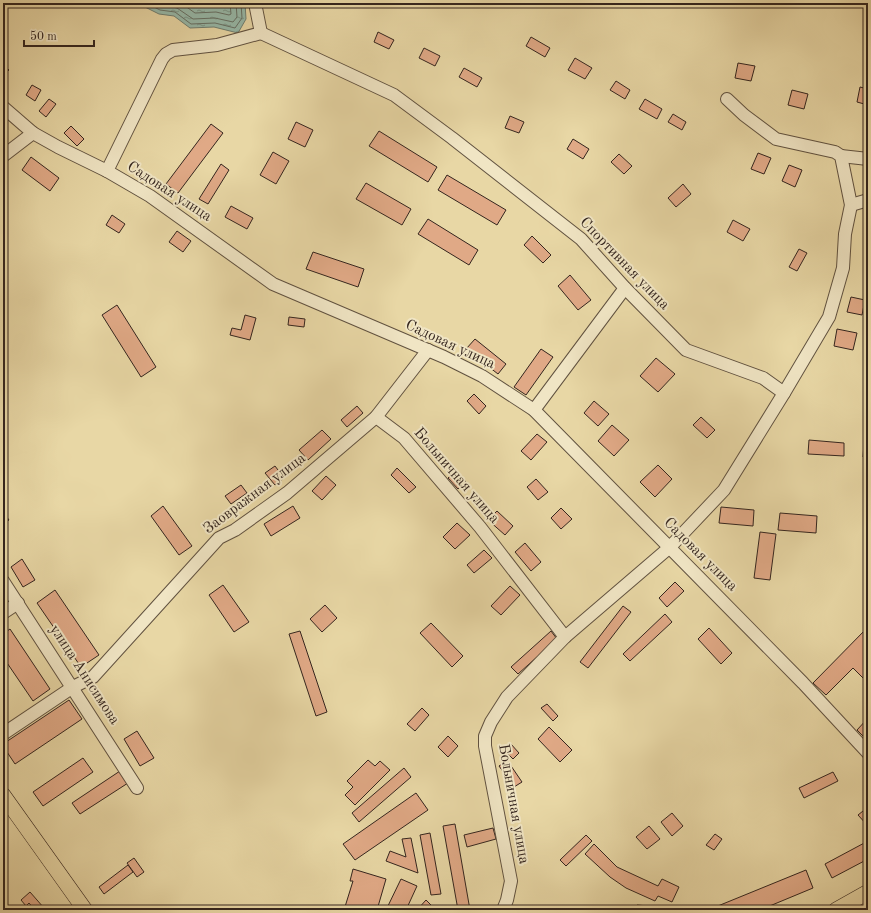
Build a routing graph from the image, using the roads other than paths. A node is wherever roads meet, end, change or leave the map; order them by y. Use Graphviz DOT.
graph roads {
  1 [pos="255,3"];
  2 [pos="261,33"];
  3 [pos="727,100"];
  4 [pos="3,106"];
  5 [pos="33,133"];
  6 [pos="3,156"];
  7 [pos="841,156"];
  8 [pos="868,159"];
  9 [pos="107,171"];
  10 [pos="868,200"];
  11 [pos="851,205"];
  12 [pos="625,288"];
  13 [pos="428,350"];
  14 [pos="784,393"];
  15 [pos="534,410"];
  16 [pos="376,417"];
  17 [pos="670,547"];
  18 [pos="3,581"];
  19 [pos="18,603"];
  20 [pos="3,613"];
  21 [pos="565,637"];
  22 [pos="73,687"];
  23 [pos="3,734"];
  24 [pos="868,753"];
  25 [pos="137,788"];
  26 [pos="3,795"];
  27 [pos="868,892"];
  28 [pos="85,910"];
  29 [pos="503,910"];
  30 [pos="836,910"];
  1 -- 2 [label="street"];
  2 -- 9 [label="street"];
  2 -- 12 [label="street, Спортивная улица"];
  3 -- 7 [label="street"];
  4 -- 5 [label="street, Садовая улица"];
  5 -- 6 [label="street"];
  5 -- 9 [label="street, Садовая улица"];
  7 -- 8 [label="street"];
  7 -- 11 [label="street"];
  9 -- 13 [label="street, Садовая улица"];
  10 -- 11 [label="street"];
  11 -- 14 [label="street, Больничная улица"];
  12 -- 14 [label="street, Спортивная улица"];
  12 -- 15 [label="street"];
  13 -- 15 [label="street, Садовая улица"];
  13 -- 16 [label="street, Заовражная улица"];
  14 -- 17 [label="street, Больничная улица"];
  15 -- 17 [label="street, Садовая улица"];
  16 -- 21 [label="street, Больничная улица"];
  16 -- 22 [label="street, Заовражная улица"];
  17 -- 21 [label="street, Больничная улица"];
  17 -- 24 [label="street, Садовая улица"];
  18 -- 19 [label="street, улица Анисимова"];
  19 -- 20 [label="street"];
  19 -- 22 [label="street, улица Анисимова"];
  21 -- 29 [label="street, Больничная улица"];
  22 -- 23 [label="street, Заовражная улица"];
  22 -- 25 [label="street, улица Анисимова"];
  26 -- 28 [label="main road"];
  27 -- 30 [label="main road"];
}
